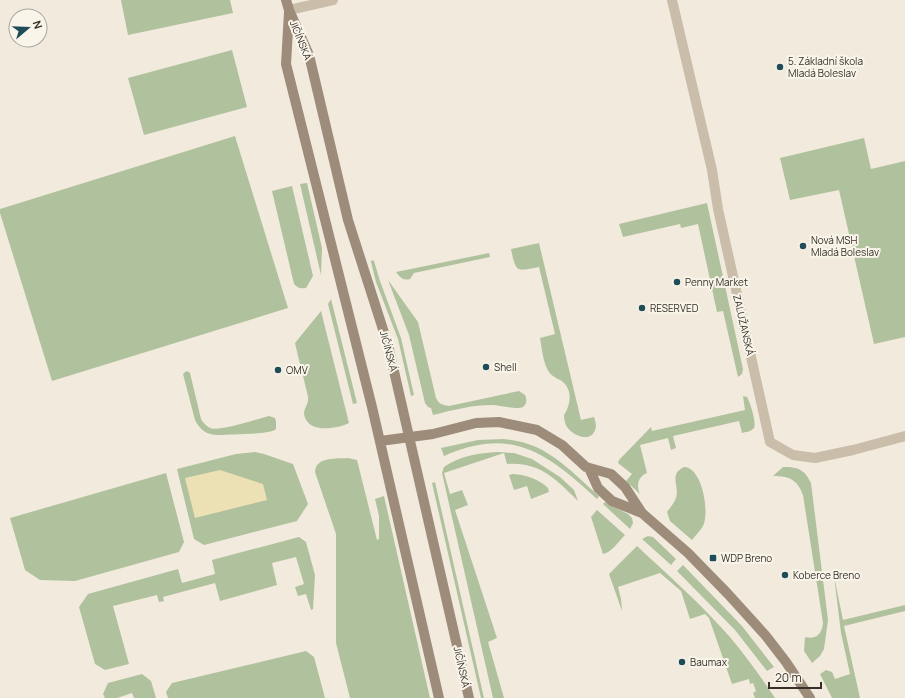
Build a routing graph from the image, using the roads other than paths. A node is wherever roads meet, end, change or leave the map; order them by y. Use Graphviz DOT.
graph roads {
  1 [pos="333,0"];
  2 [pos="672,0"];
  3 [pos="288,5"];
  4 [pos="905,436"];
  5 [pos="409,437"];
  6 [pos="380,441"];
  7 [pos="589,468"];
  8 [pos="642,513"];
  9 [pos="439,698"];
  10 [pos="469,698"];
  11 [pos="810,698"];
  1 -- 3 [label="street"];
  2 -- 4 [label="street, ZALUŽANSKÁ"];
  3 -- 5 [label="street, JIČÍNSKÁ"];
  3 -- 6 [label="street, JIČÍNSKÁ"];
  5 -- 6 [label="street"];
  5 -- 7 [label="street"];
  5 -- 10 [label="street, JIČÍNSKÁ"];
  6 -- 9 [label="street, JIČÍNSKÁ"];
  7 -- 8 [label="street"];
  7 -- 8 [label="street"];
  8 -- 11 [label="street"];
}
